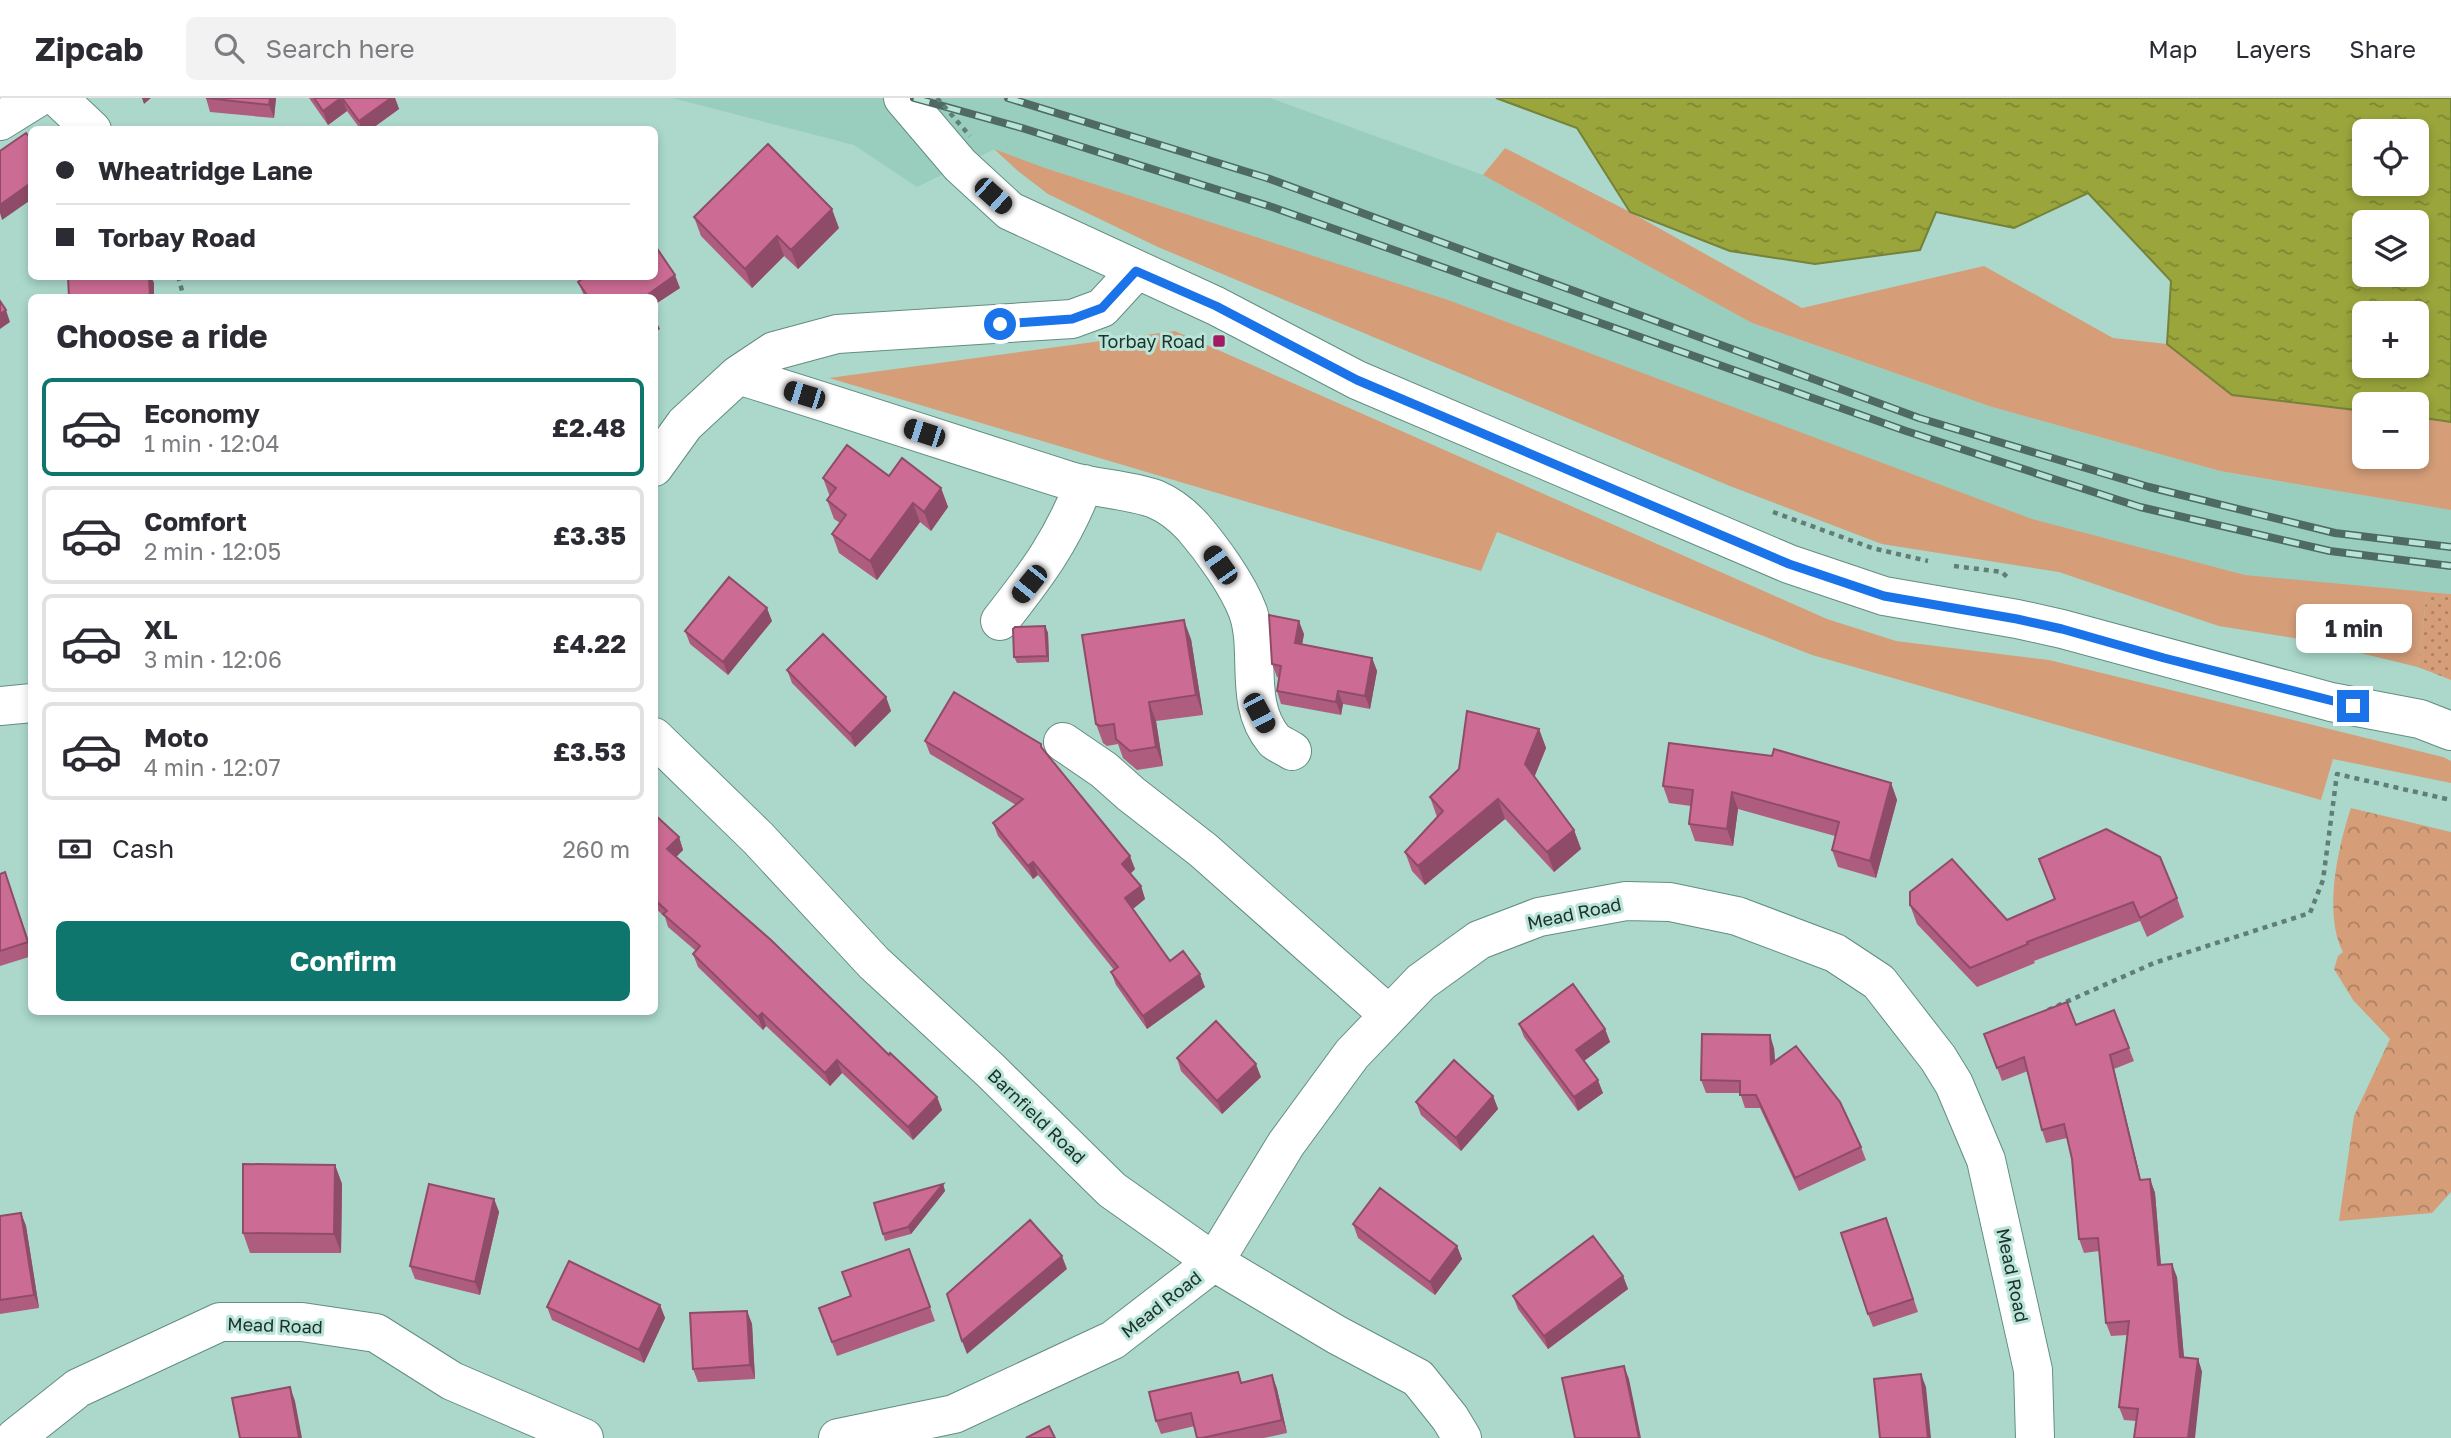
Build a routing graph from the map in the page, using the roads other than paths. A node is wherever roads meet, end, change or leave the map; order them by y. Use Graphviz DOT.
graph roads {
  1 [pos="37,98"];
  2 [pos="58,98"];
  3 [pos="904,98"];
  4 [pos="0,121"];
  5 [pos="88,126"];
  6 [pos="1136,271"];
  7 [pos="738,375"];
  8 [pos="658,461"];
  9 [pos="1084,484"];
  10 [pos="1000,621"];
  11 [pos="28,703"];
  12 [pos="0,706"];
  13 [pos="2451,732"];
  14 [pos="658,741"];
  15 [pos="1063,742"];
  16 [pos="1292,751"];
  17 [pos="1389,1015"];
  18 [pos="1214,1262"];
  19 [pos="917,1430"];
  20 [pos="15,1438"];
  21 [pos="584,1438"];
  22 [pos="838,1438"];
  23 [pos="1462,1438"];
  24 [pos="2035,1438"];
  1 -- 4 [label="street"];
  2 -- 5 [label="street"];
  3 -- 6 [label="street"];
  6 -- 7 [label="street"];
  6 -- 13 [label="street"];
  7 -- 8 [label="street"];
  7 -- 9 [label="street"];
  9 -- 10 [label="street"];
  9 -- 16 [label="street"];
  11 -- 12 [label="street"];
  14 -- 18 [label="street, Barnfield Road"];
  15 -- 17 [label="street"];
  17 -- 18 [label="street, Mead Road"];
  17 -- 24 [label="street, Mead Road"];
  18 -- 19 [label="street, Mead Road"];
  18 -- 23 [label="street, Barnfield Road"];
  19 -- 22 [label="street, Mead Road"];
  20 -- 21 [label="street, Mead Road"];
}
